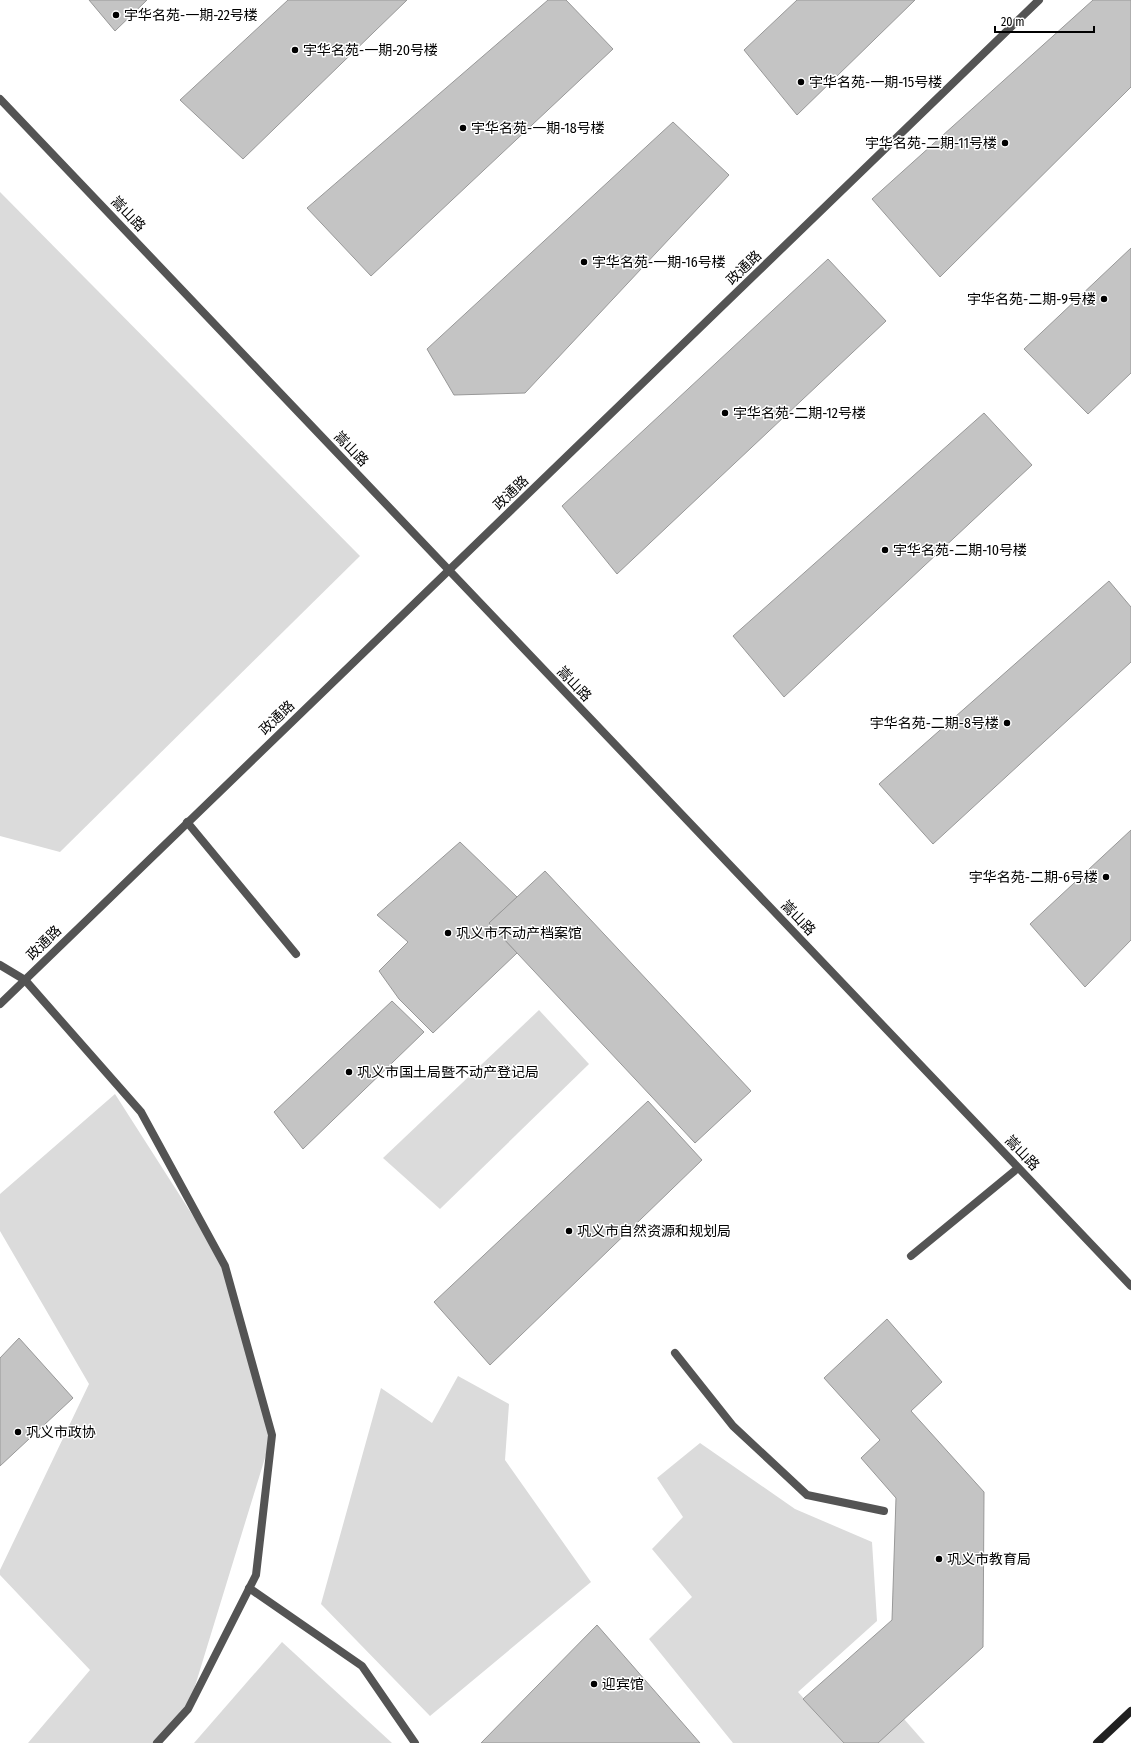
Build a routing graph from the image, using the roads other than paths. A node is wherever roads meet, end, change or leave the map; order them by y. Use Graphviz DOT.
graph roads {
  1 [pos="1039,0"];
  2 [pos="0,98"];
  3 [pos="449,571"];
  4 [pos="187,822"];
  5 [pos="296,954"];
  6 [pos="0,965"];
  7 [pos="25,980"];
  8 [pos="0,1004"];
  9 [pos="1018,1168"];
  10 [pos="911,1256"];
  11 [pos="1131,1286"];
  12 [pos="675,1353"];
  13 [pos="884,1511"];
  14 [pos="249,1588"];
  15 [pos="1131,1711"];
  16 [pos="157,1743"];
  17 [pos="415,1743"];
  18 [pos="1097,1743"];
  1 -- 3 [label="street, 政通路"];
  2 -- 3 [label="street, 嵩山路"];
  3 -- 4 [label="street, 政通路"];
  3 -- 9 [label="street, 嵩山路"];
  4 -- 5 [label="street"];
  4 -- 7 [label="street, 政通路"];
  6 -- 7 [label="street"];
  7 -- 8 [label="street, 政通路"];
  7 -- 14 [label="street"];
  9 -- 10 [label="street"];
  9 -- 11 [label="street, 嵩山路"];
  12 -- 13 [label="street"];
  14 -- 16 [label="street"];
  14 -- 17 [label="street"];
  15 -- 18 [label="main road"];
}
